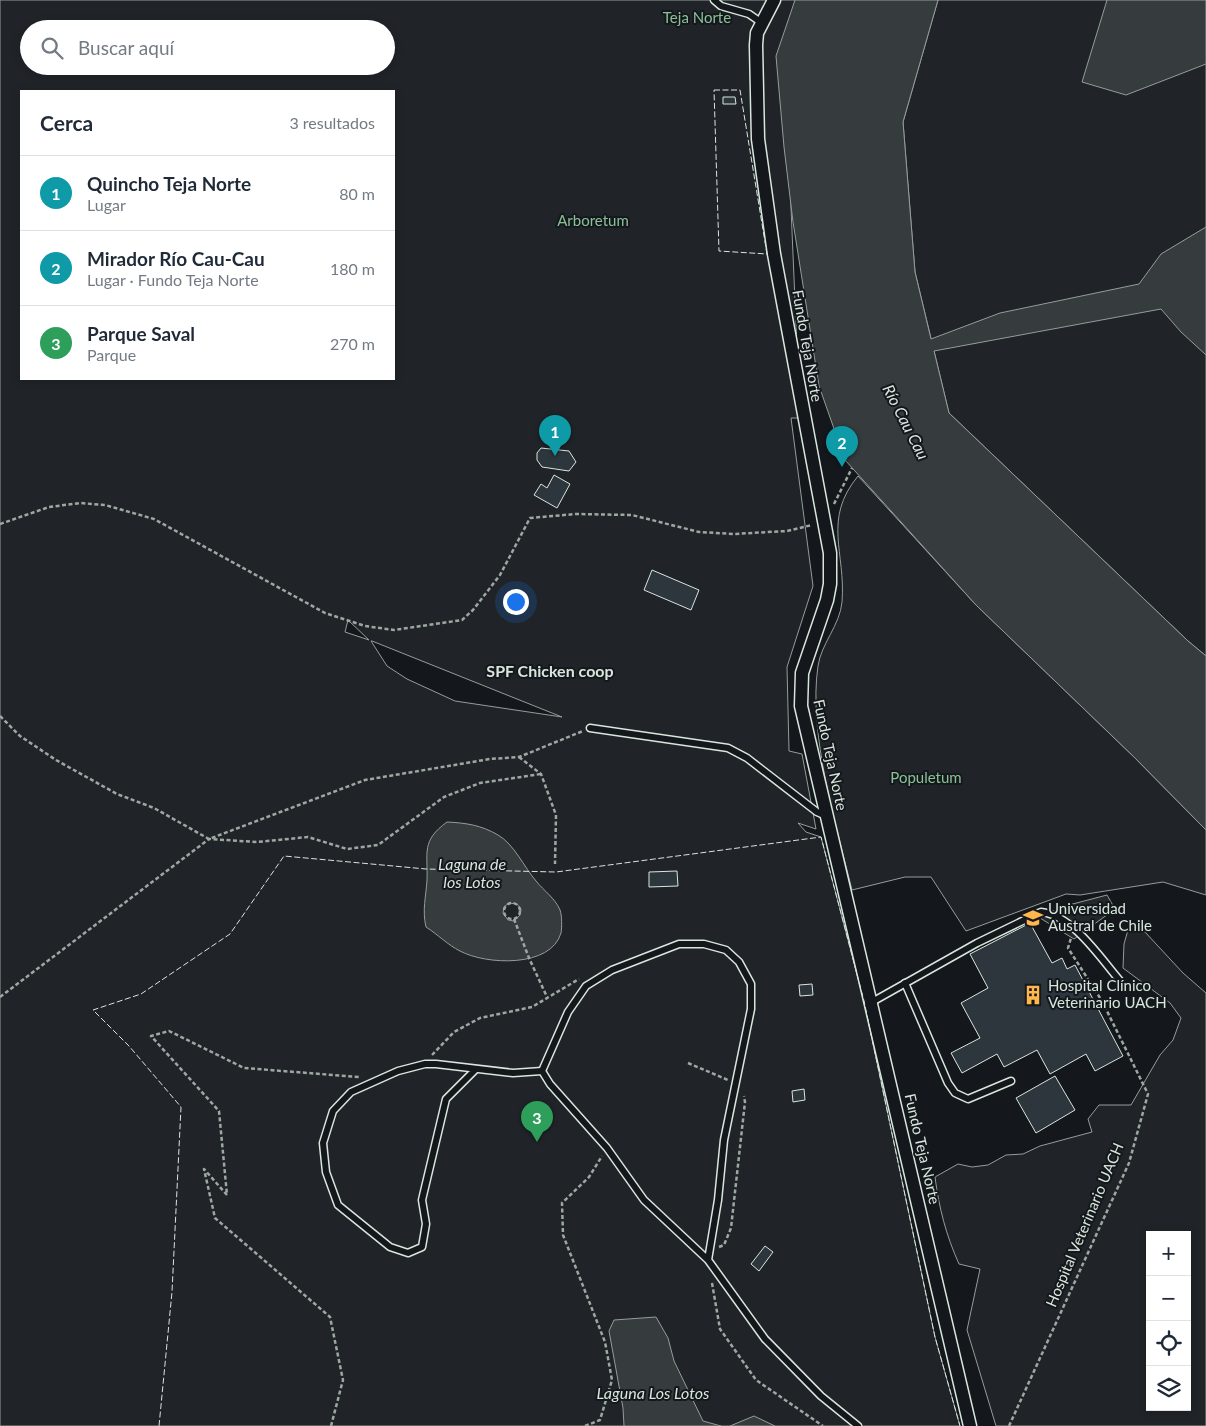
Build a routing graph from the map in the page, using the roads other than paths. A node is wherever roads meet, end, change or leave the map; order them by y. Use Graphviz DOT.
graph roads {
  1 [pos="714,0"];
  2 [pos="774,0"];
  3 [pos="762,23"];
  4 [pos="590,728"];
  5 [pos="826,816"];
  6 [pos="1121,982"];
  7 [pos="905,983"];
  8 [pos="872,1002"];
  9 [pos="476,1069"];
  10 [pos="542,1071"];
  11 [pos="1011,1081"];
  12 [pos="708,1260"];
  13 [pos="858,1426"];
  14 [pos="970,1426"];
  1 -- 3 [label="lane"];
  2 -- 3 [label="street, Fundo Teja Norte"];
  3 -- 5 [label="street, Fundo Teja Norte"];
  4 -- 5 [label="lane"];
  5 -- 8 [label="street, Fundo Teja Norte"];
  6 -- 7 [label="lane"];
  7 -- 8 [label="lane"];
  7 -- 11 [label="lane"];
  8 -- 14 [label="street, Fundo Teja Norte"];
  9 -- 9 [label="lane"];
  9 -- 10 [label="lane"];
  10 -- 12 [label="lane"];
  10 -- 12 [label="lane"];
  12 -- 13 [label="lane"];
}
